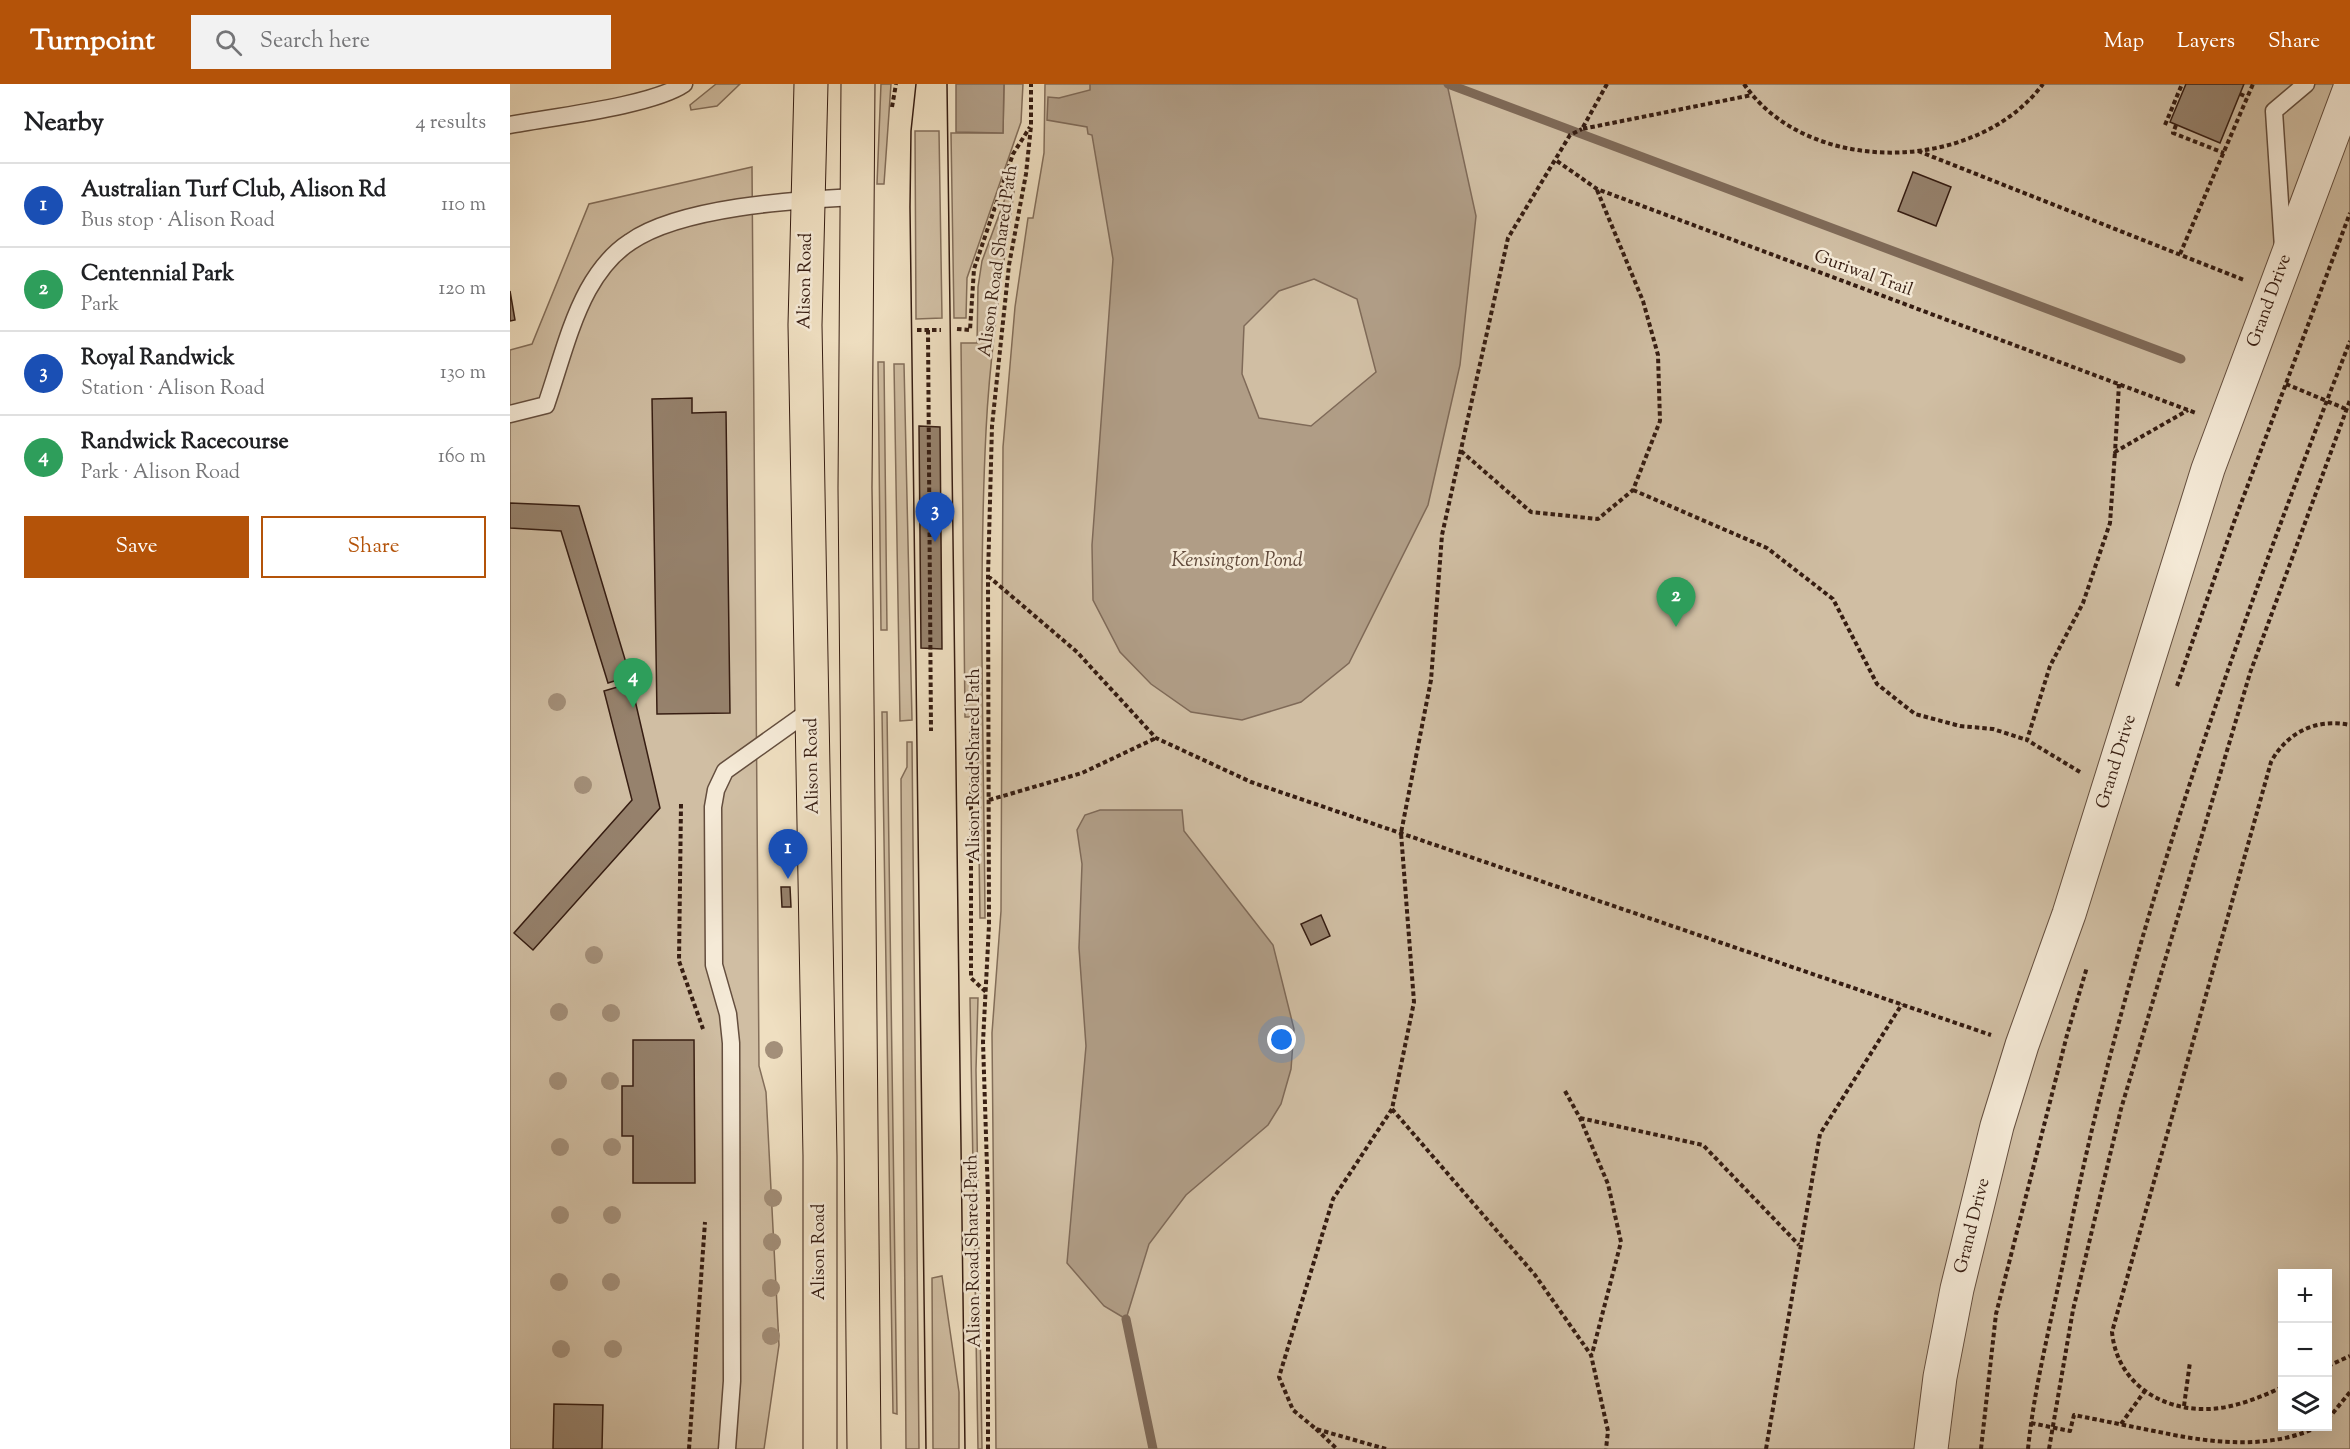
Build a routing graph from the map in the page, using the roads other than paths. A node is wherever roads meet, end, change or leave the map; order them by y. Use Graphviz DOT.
graph roads {
  1 [pos="684,84"];
  2 [pos="811,84"];
  3 [pos="858,84"];
  4 [pos="2306,84"];
  5 [pos="2350,88"];
  6 [pos="510,125"];
  7 [pos="855,197"];
  8 [pos="807,199"];
  9 [pos="2279,277"];
  10 [pos="510,414"];
  11 [pos="812,710"];
  12 [pos="727,1449"];
  13 [pos="820,1449"];
  14 [pos="864,1449"];
  15 [pos="1931,1449"];
  1 -- 6 [label="lane"];
  2 -- 8 [label="main road, Alison Road"];
  3 -- 7 [label="main road"];
  4 -- 9 [label="lane"];
  5 -- 9 [label="street, Grand Drive"];
  7 -- 8 [label="lane"];
  7 -- 14 [label="main road"];
  8 -- 10 [label="lane"];
  8 -- 11 [label="main road, Alison Road"];
  9 -- 15 [label="street, Grand Drive"];
  11 -- 12 [label="lane"];
  11 -- 13 [label="main road, Alison Road"];
}
